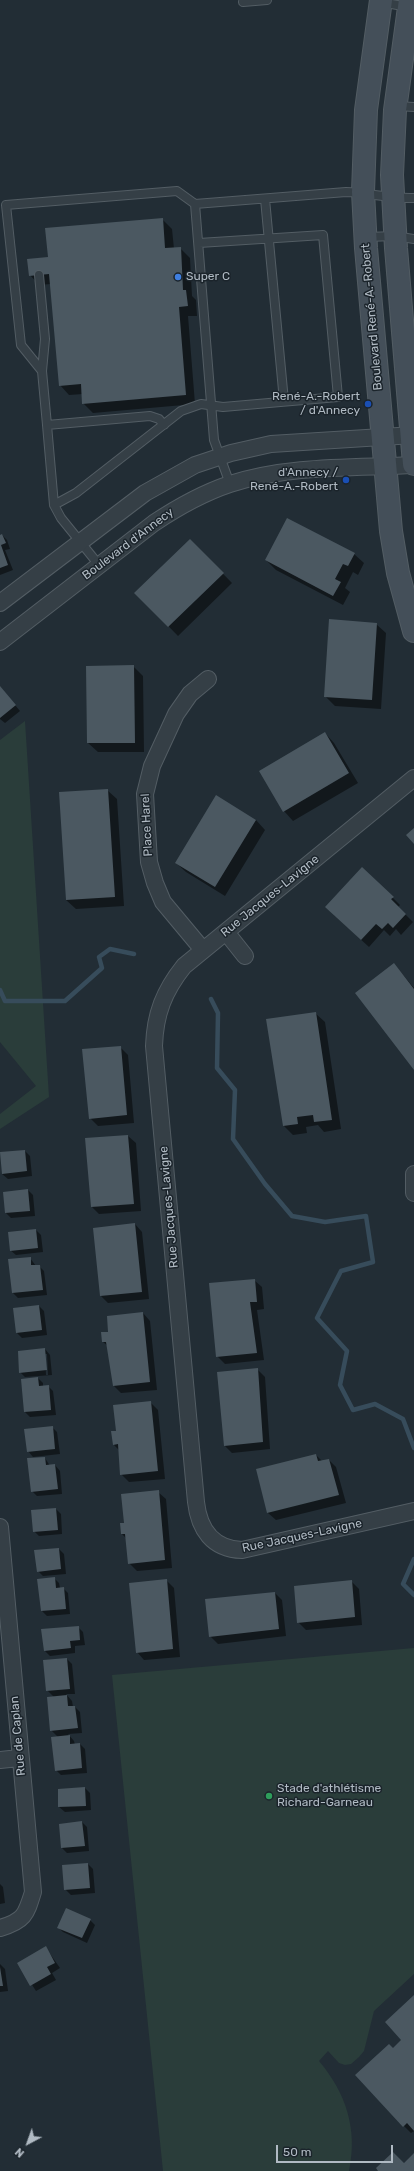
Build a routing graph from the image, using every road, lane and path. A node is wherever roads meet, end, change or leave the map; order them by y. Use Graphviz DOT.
graph roads {
  1 [pos="267,0"];
  2 [pos="380,1"];
  3 [pos="244,2"];
  4 [pos="411,5"];
  5 [pos="405,107"];
  6 [pos="363,192"];
  7 [pos="265,199"];
  8 [pos="404,199"];
  9 [pos="195,204"];
  10 [pos="366,237"];
  11 [pos="269,238"];
  12 [pos="404,238"];
  13 [pos="199,243"];
  14 [pos="39,275"];
  15 [pos="42,370"];
  16 [pos="284,401"];
  17 [pos="212,406"];
  18 [pos="47,425"];
  19 [pos="164,425"];
  20 [pos="413,436"];
  21 [pos="383,438"];
  22 [pos="220,456"];
  23 [pos="414,465"];
  24 [pos="386,467"];
  25 [pos="230,484"];
  26 [pos="54,505"];
  27 [pos="81,542"];
  28 [pos="99,565"];
  29 [pos="0,603"];
  30 [pos="414,631"];
  31 [pos="0,642"];
  32 [pos="208,679"];
  33 [pos="414,778"];
  34 [pos="226,932"];
  35 [pos="203,950"];
  36 [pos="245,956"];
  37 [pos="414,1174"];
  38 [pos="414,1193"];
  39 [pos="414,1511"];
  40 [pos="0,1527"];
  41 [pos="3,1594"];
  42 [pos="19,1758"];
  43 [pos="0,1760"];
  44 [pos="0,1928"];
  1 -- 3 [label="lane"];
  2 -- 4 [label="lane"];
  2 -- 6 [label="street, Boulevard René-A.-Robert"];
  4 -- 5 [label="street"];
  5 -- 8 [label="street"];
  6 -- 7 [label="lane"];
  6 -- 8 [label="lane"];
  6 -- 10 [label="street, Boulevard René-A.-Robert"];
  7 -- 9 [label="lane"];
  7 -- 11 [label="lane"];
  8 -- 12 [label="street"];
  9 -- 13 [label="lane"];
  9 -- 15 [label="lane"];
  10 -- 12 [label="lane"];
  10 -- 21 [label="street, Boulevard René-A.-Robert"];
  11 -- 13 [label="lane"];
  11 -- 16 [label="lane"];
  11 -- 16 [label="lane"];
  12 -- 20 [label="street"];
  13 -- 17 [label="lane"];
  14 -- 15 [label="lane"];
  15 -- 18 [label="lane"];
  16 -- 17 [label="lane"];
  17 -- 19 [label="lane"];
  17 -- 22 [label="lane"];
  18 -- 19 [label="lane"];
  18 -- 26 [label="lane"];
  19 -- 26 [label="lane"];
  20 -- 21 [label="street"];
  20 -- 23 [label="street"];
  21 -- 22 [label="street"];
  21 -- 24 [label="street, Boulevard René-A.-Robert"];
  22 -- 25 [label="lane"];
  22 -- 27 [label="street"];
  23 -- 24 [label="street, Boulevard d'Annecy"];
  24 -- 25 [label="street, Boulevard d'Annecy"];
  24 -- 30 [label="street, Boulevard René-A.-Robert"];
  25 -- 28 [label="street, Boulevard d'Annecy"];
  26 -- 27 [label="lane"];
  27 -- 28 [label="lane"];
  27 -- 29 [label="street"];
  28 -- 31 [label="street, Boulevard d'Annecy"];
  32 -- 35 [label="street, Place Harel"];
  33 -- 34 [label="street, Rue Jacques-Lavigne"];
  34 -- 35 [label="street, Rue Jacques-Lavigne"];
  34 -- 36 [label="street"];
  35 -- 39 [label="street, Rue Jacques-Lavigne"];
  37 -- 38 [label="street"];
  40 -- 41 [label="street, Rue de Caplan"];
  41 -- 42 [label="street, Rue de Caplan"];
  42 -- 43 [label="street"];
  42 -- 44 [label="street, Rue de Caplan"];
}
